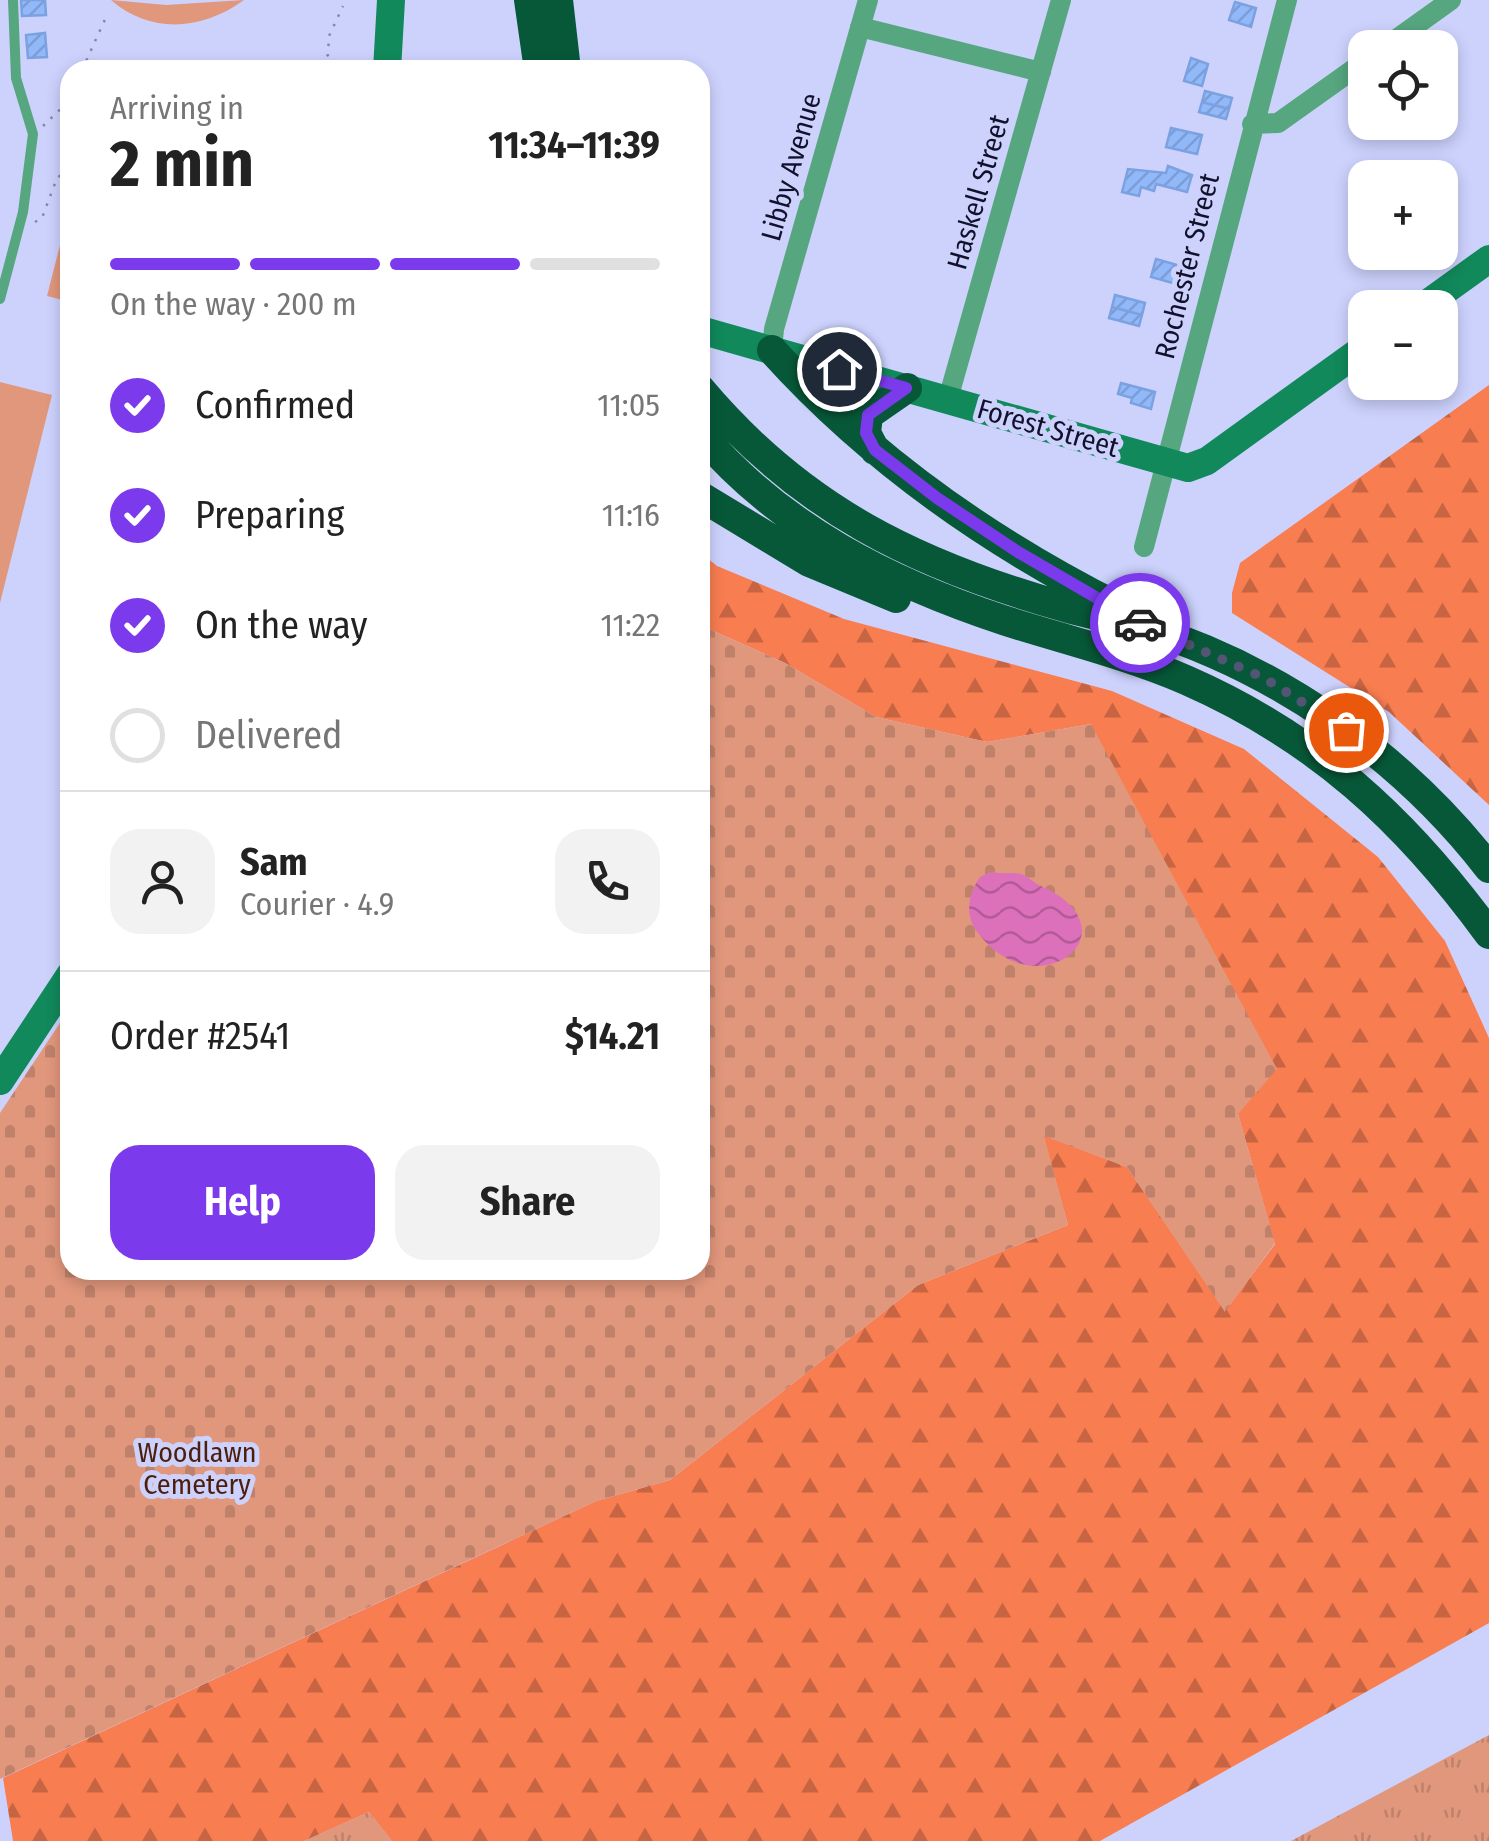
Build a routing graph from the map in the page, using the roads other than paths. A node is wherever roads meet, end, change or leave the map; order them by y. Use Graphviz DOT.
graph roads {
  1 [pos="13,0"];
  2 [pos="392,0"];
  3 [pos="529,0"];
  4 [pos="558,0"];
  5 [pos="868,0"];
  6 [pos="1061,0"];
  7 [pos="1288,0"];
  8 [pos="1451,0"];
  9 [pos="860,26"];
  10 [pos="1409,30"];
  11 [pos="388,60"];
  12 [pos="537,60"];
  13 [pos="565,60"];
  14 [pos="1041,72"];
  15 [pos="1348,73"];
  16 [pos="1252,124"];
  17 [pos="1489,260"];
  18 [pos="1446,290"];
  19 [pos="0,299"];
  20 [pos="710,332"];
  21 [pos="772,350"];
  22 [pos="1348,359"];
  23 [pos="906,388"];
  24 [pos="710,400"];
  25 [pos="948,400"];
  26 [pos="710,445"];
  27 [pos="875,450"];
  28 [pos="1166,464"];
  29 [pos="710,502"];
  30 [pos="1144,547"];
  31 [pos="1004,620"];
  32 [pos="1146,628"];
  33 [pos="1489,868"];
  34 [pos="1489,934"];
  35 [pos="60,990"];
  36 [pos="0,1082"];
  1 -- 19 [label="lane"];
  2 -- 11 [label="street"];
  3 -- 12 [label="highway"];
  4 -- 13 [label="highway"];
  5 -- 9 [label="street, Libby Avenue"];
  6 -- 14 [label="street, Haskell Street"];
  7 -- 16 [label="street, Rochester Street"];
  8 -- 10 [label="street"];
  9 -- 14 [label="street"];
  9 -- 21 [label="street, Libby Avenue"];
  14 -- 25 [label="street, Haskell Street"];
  15 -- 16 [label="street"];
  16 -- 28 [label="street, Rochester Street"];
  17 -- 18 [label="street"];
  20 -- 21 [label="street, Forest Street"];
  21 -- 23 [label="street, Forest Street"];
  21 -- 27 [label="highway"];
  22 -- 28 [label="street, Forest Street"];
  23 -- 25 [label="street, Forest Street"];
  23 -- 27 [label="highway"];
  24 -- 32 [label="highway"];
  25 -- 28 [label="street, Forest Street"];
  26 -- 31 [label="highway"];
  27 -- 32 [label="highway"];
  28 -- 30 [label="street, Rochester Street"];
  29 -- 31 [label="highway"];
  31 -- 34 [label="highway"];
  32 -- 33 [label="highway"];
  35 -- 36 [label="street"];
}
